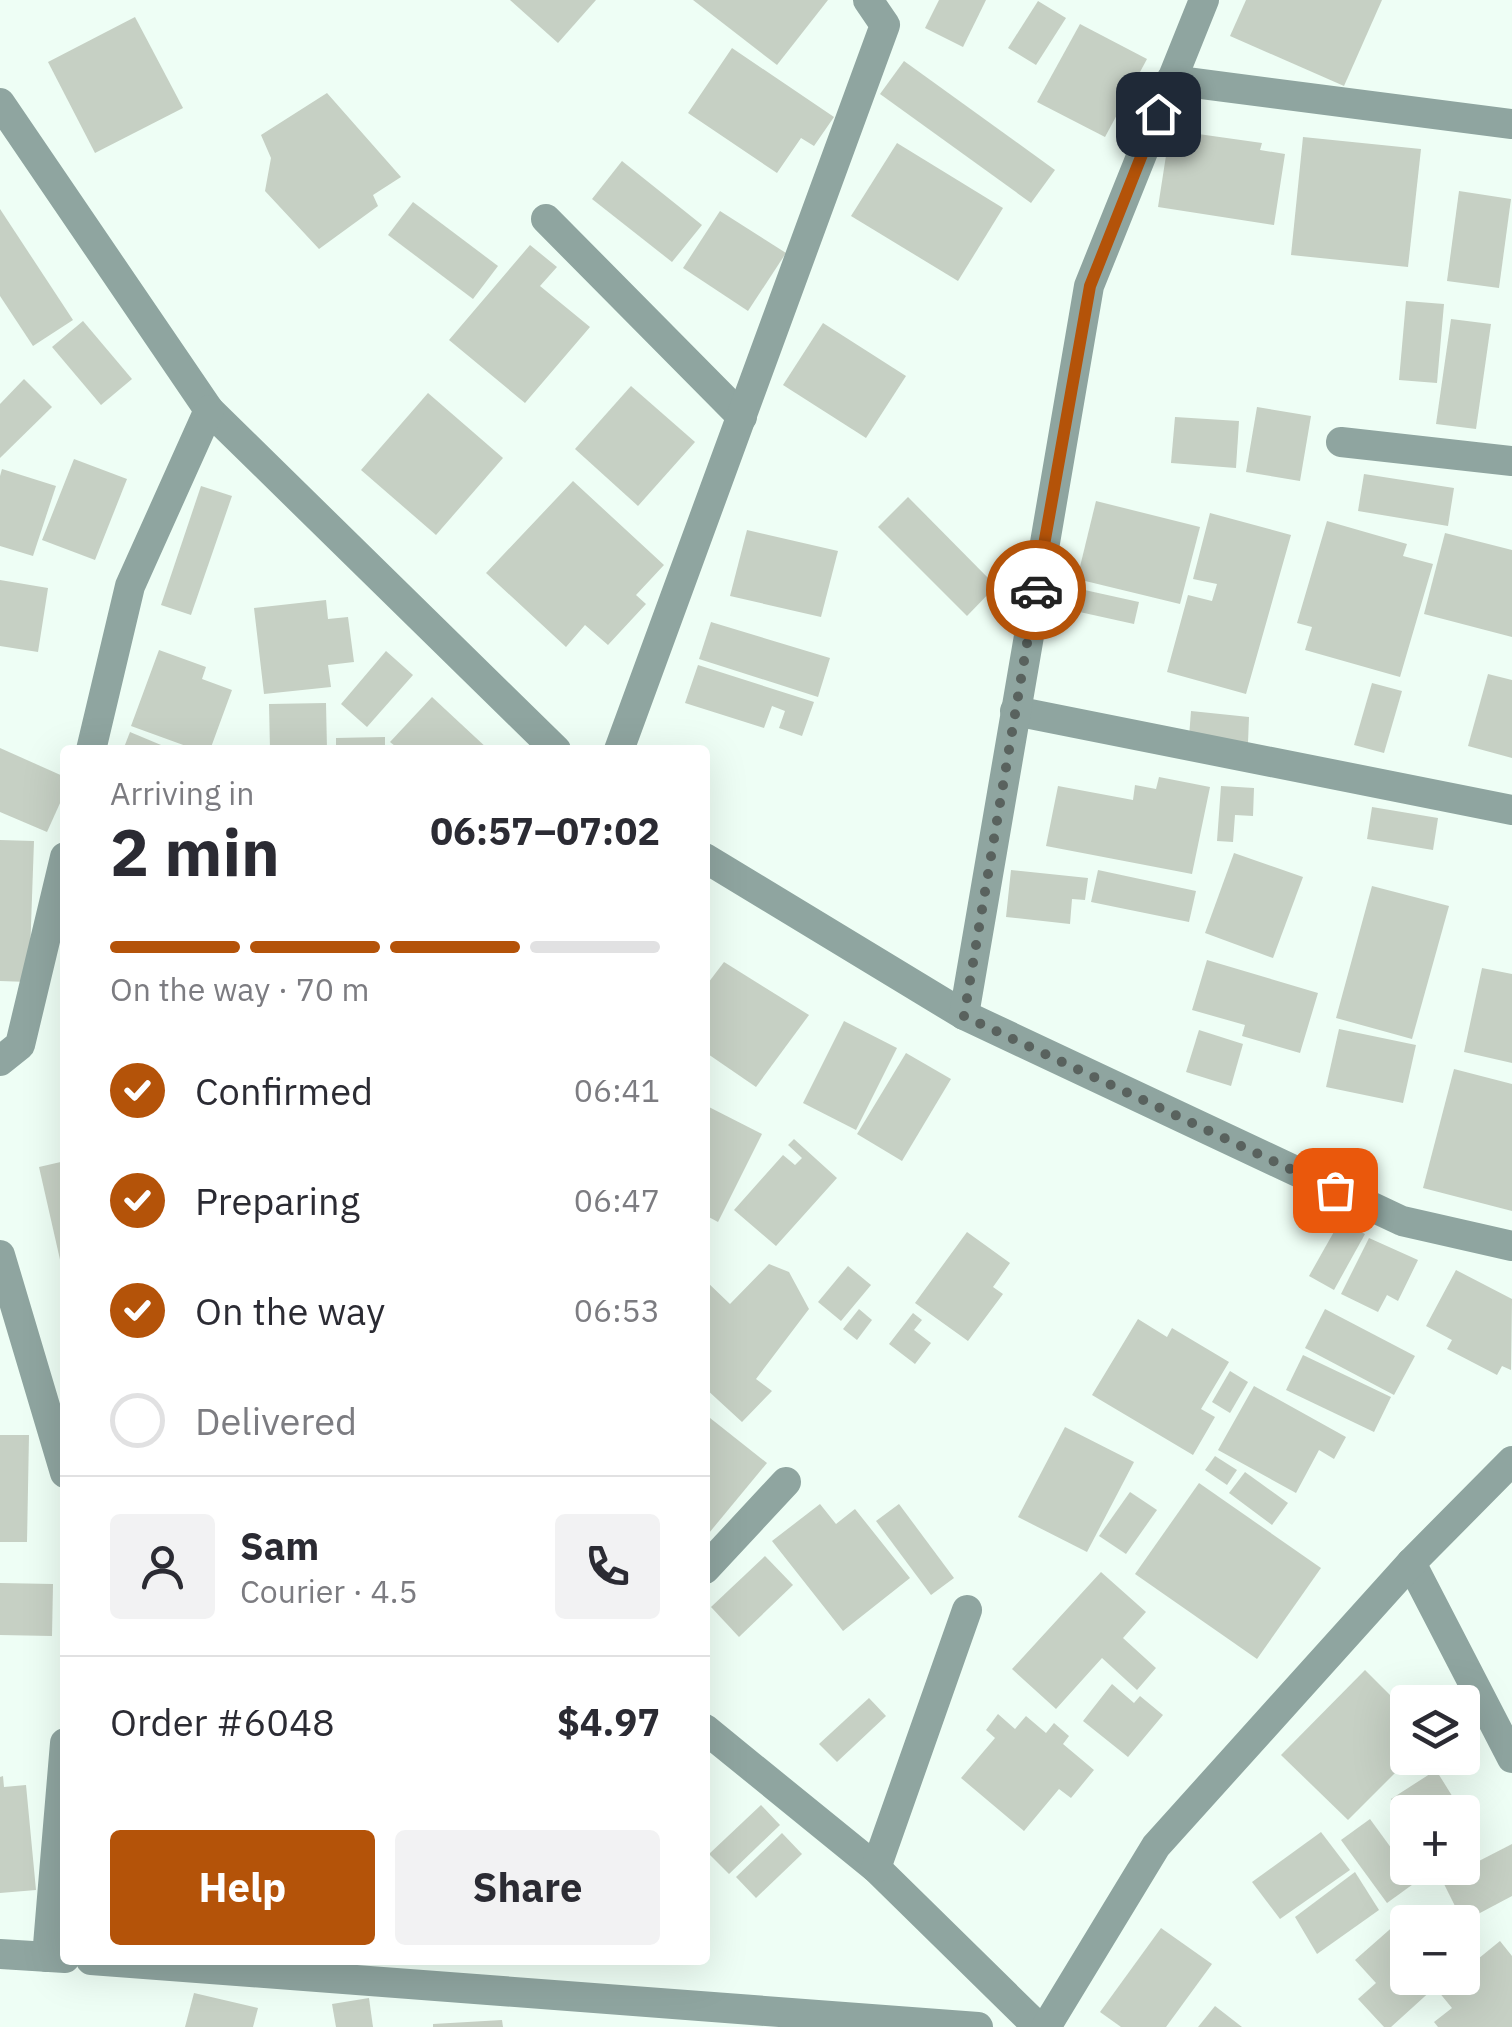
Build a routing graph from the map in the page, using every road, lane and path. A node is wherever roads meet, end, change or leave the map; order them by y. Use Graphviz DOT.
graph roads {
  1 [pos="868,0"];
  2 [pos="1204,0"];
  3 [pos="1172,80"];
  4 [pos="0,103"];
  5 [pos="1512,124"];
  6 [pos="546,219"];
  7 [pos="209,410"];
  8 [pos="742,417"];
  9 [pos="1342,442"];
  10 [pos="1512,461"];
  11 [pos="1015,711"];
  12 [pos="91,745"];
  13 [pos="551,745"];
  14 [pos="621,745"];
  15 [pos="1512,810"];
  16 [pos="710,861"];
  17 [pos="60,879"];
  18 [pos="964,1016"];
  19 [pos="0,1061"];
  20 [pos="1512,1246"];
  21 [pos="0,1255"];
  22 [pos="60,1455"];
  23 [pos="1512,1461"];
  24 [pos="786,1482"];
  25 [pos="1411,1563"];
  26 [pos="710,1564"];
  27 [pos="967,1610"];
  28 [pos="710,1733"];
  29 [pos="1512,1758"];
  30 [pos="60,1862"];
  31 [pos="876,1868"];
  32 [pos="0,1954"];
  33 [pos="56,1957"];
  34 [pos="157,1965"];
  35 [pos="978,2027"];
  36 [pos="1038,2027"];
  37 [pos="1046,2027"];
  1 -- 8 [label="street"];
  2 -- 3 [label="street"];
  3 -- 5 [label="street"];
  3 -- 11 [label="street"];
  4 -- 7 [label="street"];
  6 -- 8 [label="street"];
  7 -- 12 [label="street"];
  7 -- 13 [label="street"];
  8 -- 14 [label="street"];
  9 -- 10 [label="street"];
  11 -- 15 [label="street"];
  11 -- 18 [label="street"];
  16 -- 18 [label="street"];
  17 -- 19 [label="street"];
  18 -- 20 [label="street"];
  21 -- 22 [label="street"];
  23 -- 25 [label="street"];
  24 -- 26 [label="street"];
  25 -- 29 [label="street"];
  25 -- 37 [label="street"];
  27 -- 31 [label="street"];
  28 -- 31 [label="street"];
  30 -- 33 [label="street"];
  31 -- 36 [label="street"];
  32 -- 33 [label="street"];
  34 -- 35 [label="street"];
}
